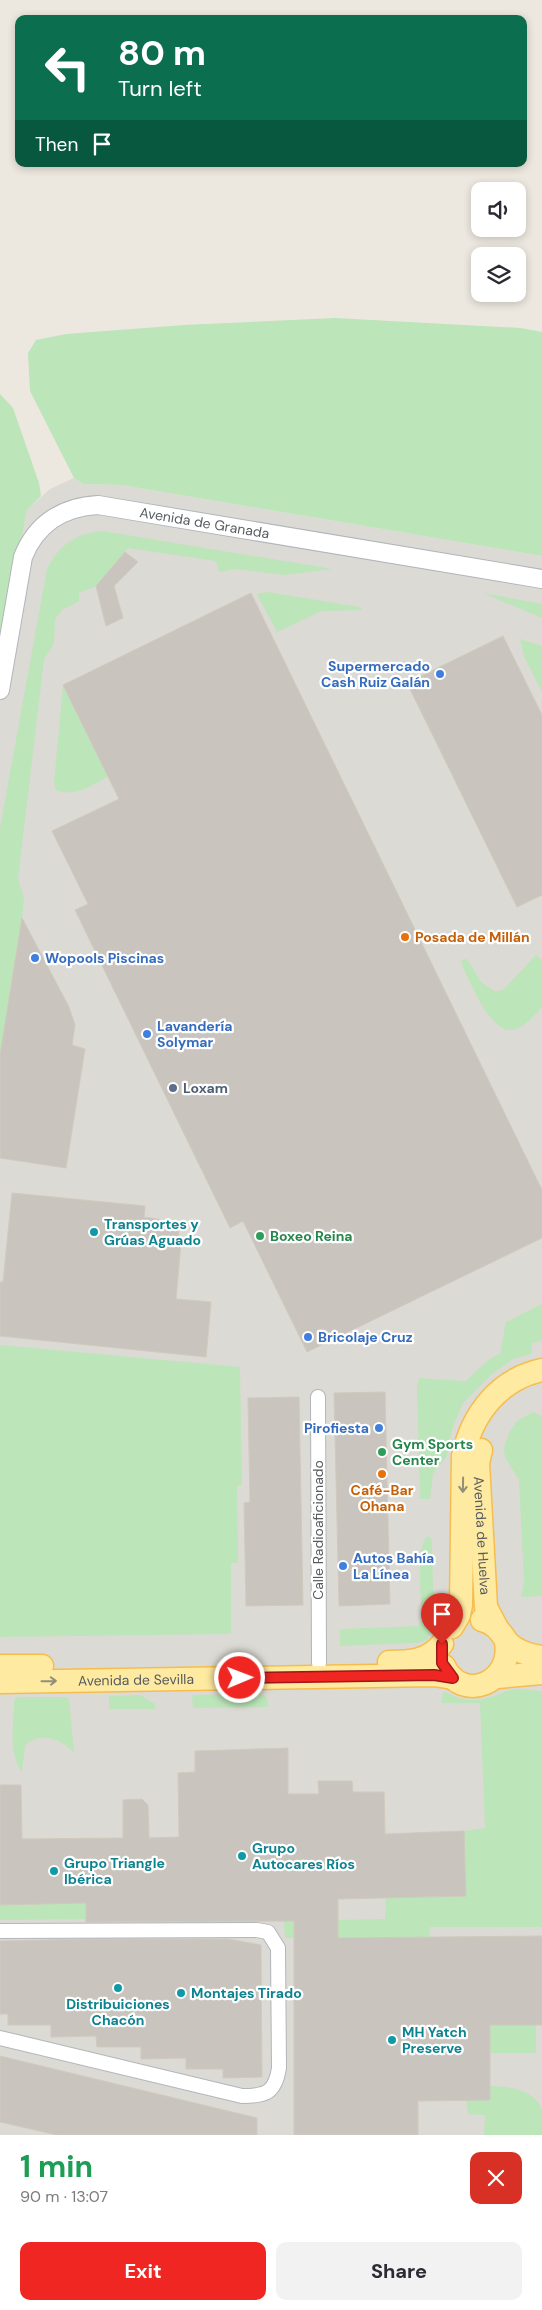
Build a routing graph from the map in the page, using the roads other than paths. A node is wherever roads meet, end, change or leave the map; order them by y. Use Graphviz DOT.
graph roads {
  1 [pos="542,579"];
  2 [pos="0,690"];
  3 [pos="542,1370"];
  4 [pos="542,1384"];
  5 [pos="318,1397"];
  6 [pos="501,1634"];
  7 [pos="447,1636"];
  8 [pos="542,1657"];
  9 [pos="318,1663"];
  10 [pos="0,1666"];
  11 [pos="542,1673"];
  12 [pos="497,1677"];
  13 [pos="453,1678"];
  14 [pos="0,1682"];
  15 [pos="0,1930"];
  16 [pos="0,2038"];
  1 -- 2 [label="street, Avenida de Granada"];
  3 -- 7 [label="main road, Avenida de Huelva, one-way"];
  4 -- 6 [label="main road, Avenida de Huelva"];
  5 -- 9 [label="street, Calle Radioaficionado"];
  6 -- 7 [label="main road"];
  6 -- 8 [label="main road"];
  6 -- 12 [label="main road"];
  7 -- 9 [label="main road, Avenida de Sevilla"];
  7 -- 13 [label="main road"];
  9 -- 10 [label="main road, Avenida de Sevilla"];
  11 -- 12 [label="main road"];
  12 -- 13 [label="main road"];
  14 -- 13 [label="main road, Avenida de Sevilla, one-way"];
  15 -- 16 [label="street"];
}
